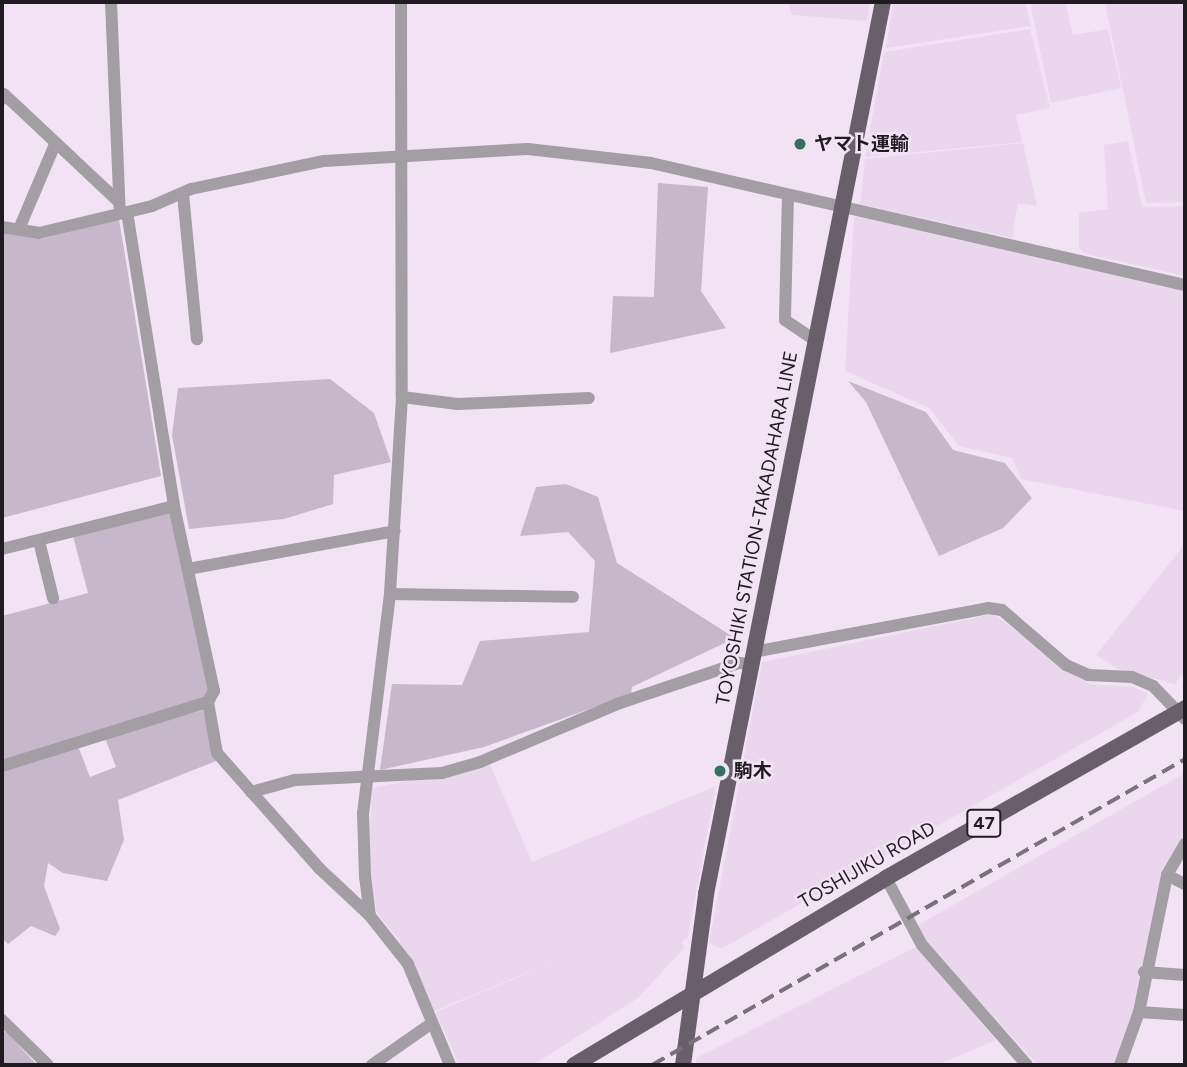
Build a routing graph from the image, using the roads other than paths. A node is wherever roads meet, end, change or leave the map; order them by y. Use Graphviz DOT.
graph roads {
  1 [pos="111,2"];
  2 [pos="401,2"];
  3 [pos="883,2"];
  4 [pos="2,99"];
  5 [pos="55,145"];
  6 [pos="404,157"];
  7 [pos="183,194"];
  8 [pos="788,195"];
  9 [pos="843,203"];
  10 [pos="121,208"];
  11 [pos="2,227"];
  12 [pos="19,229"];
  13 [pos="1185,285"];
  14 [pos="197,339"];
  15 [pos="816,341"];
  16 [pos="402,397"];
  17 [pos="589,398"];
  18 [pos="174,506"];
  19 [pos="395,531"];
  20 [pos="39,541"];
  21 [pos="2,549"];
  22 [pos="188,569"];
  23 [pos="390,594"];
  24 [pos="573,597"];
  25 [pos="53,598"];
  26 [pos="752,658"];
  27 [pos="208,702"];
  28 [pos="1183,713"];
  29 [pos="2,766"];
  30 [pos="368,780"];
  31 [pos="251,792"];
  32 [pos="1185,844"];
  33 [pos="1167,875"];
  34 [pos="886,878"];
  35 [pos="1185,884"];
  36 [pos="370,916"];
  37 [pos="1144,972"];
  38 [pos="1185,975"];
  39 [pos="692,992"];
  40 [pos="1139,1012"];
  41 [pos="1185,1015"];
  42 [pos="2,1020"];
  43 [pos="432,1023"];
  44 [pos="1023,1064"];
  45 [pos="48,1065"];
  46 [pos="372,1065"];
  47 [pos="450,1065"];
  48 [pos="574,1065"];
  49 [pos="683,1065"];
  50 [pos="1120,1065"];
  1 -- 10 [label="street"];
  2 -- 6 [label="street"];
  3 -- 9 [label="main road, TOYOSHIKI STATION-TAKADAHARA LINE"];
  4 -- 5 [label="street"];
  5 -- 10 [label="street"];
  5 -- 12 [label="street"];
  6 -- 7 [label="street"];
  6 -- 8 [label="street"];
  6 -- 16 [label="street"];
  7 -- 10 [label="street"];
  7 -- 14 [label="street"];
  8 -- 9 [label="street"];
  8 -- 15 [label="street"];
  9 -- 13 [label="street"];
  9 -- 15 [label="main road, TOYOSHIKI STATION-TAKADAHARA LINE"];
  10 -- 12 [label="street"];
  10 -- 18 [label="street"];
  11 -- 12 [label="street"];
  15 -- 26 [label="main road, TOYOSHIKI STATION-TAKADAHARA LINE"];
  16 -- 17 [label="street"];
  16 -- 19 [label="street"];
  18 -- 20 [label="street"];
  18 -- 22 [label="street"];
  19 -- 22 [label="street"];
  19 -- 23 [label="street"];
  20 -- 21 [label="street"];
  20 -- 25 [label="street"];
  22 -- 27 [label="street"];
  23 -- 24 [label="street"];
  23 -- 30 [label="street"];
  26 -- 28 [label="street"];
  26 -- 30 [label="street"];
  26 -- 39 [label="main road, TOYOSHIKI STATION-TAKADAHARA LINE"];
  27 -- 29 [label="street"];
  27 -- 31 [label="street"];
  28 -- 34 [label="main road, TOSHIJIKU ROAD / 47"];
  30 -- 31 [label="street"];
  30 -- 36 [label="street"];
  31 -- 36 [label="street"];
  32 -- 33 [label="street"];
  33 -- 35 [label="street"];
  33 -- 37 [label="street"];
  34 -- 39 [label="main road, TOSHIJIKU ROAD / 47"];
  34 -- 44 [label="street"];
  36 -- 43 [label="street"];
  37 -- 38 [label="street"];
  37 -- 40 [label="street"];
  39 -- 48 [label="main road, TOSHIJIKU ROAD / 47"];
  39 -- 49 [label="main road, TOYOSHIKI STATION-TAKADAHARA LINE"];
  40 -- 41 [label="street"];
  40 -- 50 [label="street"];
  42 -- 45 [label="street"];
  43 -- 46 [label="street"];
  43 -- 47 [label="street"];
}
